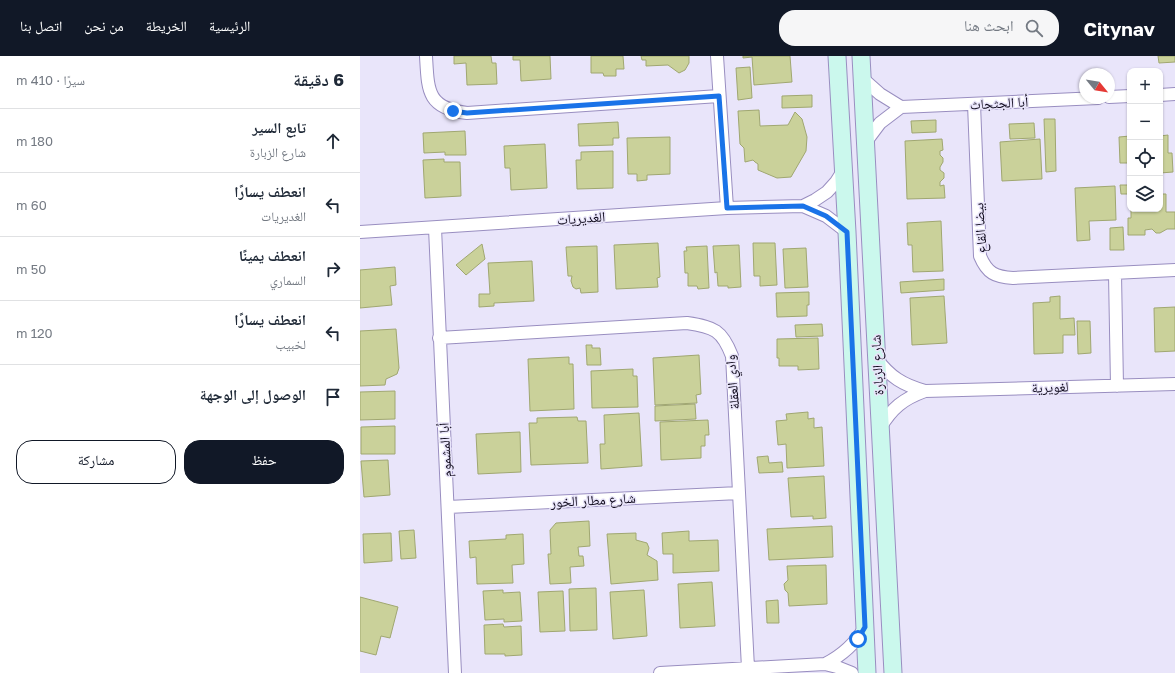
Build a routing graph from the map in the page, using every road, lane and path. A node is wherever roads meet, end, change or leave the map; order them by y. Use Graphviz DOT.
graph roads {
  1 [pos="426,56"];
  2 [pos="717,56"];
  3 [pos="837,56"];
  4 [pos="861,56"];
  5 [pos="862,78"];
  6 [pos="1175,94"];
  7 [pos="1163,95"];
  8 [pos="719,96"];
  9 [pos="1127,96"];
  10 [pos="1115,97"];
  11 [pos="1079,99"];
  12 [pos="974,104"];
  13 [pos="900,107"];
  14 [pos="864,144"];
  15 [pos="843,171"];
  16 [pos="803,206"];
  17 [pos="727,208"];
  18 [pos="435,228"];
  19 [pos="360,232"];
  20 [pos="847,232"];
  21 [pos="1175,270"];
  22 [pos="1115,274"];
  23 [pos="439,338"];
  24 [pos="876,358"];
  25 [pos="1175,384"];
  26 [pos="1117,386"];
  27 [pos="925,391"];
  28 [pos="880,428"];
  29 [pos="739,494"];
  30 [pos="448,507"];
  31 [pos="865,627"];
  32 [pos="825,664"];
  33 [pos="748,668"];
  34 [pos="455,673"];
  35 [pos="660,673"];
  36 [pos="852,673"];
  37 [pos="867,673"];
  38 [pos="893,673"];
  1 -- 8 [label="street"];
  2 -- 8 [label="street"];
  3 -- 15 [label="street, شارع الزبارة"];
  4 -- 5 [label="street, شارع الزبارة"];
  5 -- 13 [label="street"];
  5 -- 14 [label="street, شارع الزبارة"];
  6 -- 7 [label="street"];
  8 -- 17 [label="street"];
  9 -- 10 [label="street"];
  11 -- 12 [label="street, أبا الجثجاث"];
  12 -- 13 [label="street, أبا الجثجاث"];
  12 -- 22 [label="street, بيضا القاع"];
  13 -- 14 [label="street"];
  14 -- 24 [label="street, شارع الزبارة"];
  15 -- 16 [label="street, الغديريات"];
  15 -- 20 [label="street, شارع الزبارة"];
  16 -- 17 [label="street, الغديريات"];
  16 -- 20 [label="street, الغديريات"];
  17 -- 18 [label="street, الغديريات"];
  18 -- 19 [label="street, الغديريات"];
  18 -- 23 [label="street, أبا المشموم"];
  20 -- 31 [label="street, شارع الزبارة"];
  21 -- 22 [label="street, بيضا القاع"];
  22 -- 26 [label="street"];
  23 -- 29 [label="street, وادي العقلة"];
  23 -- 30 [label="street, أبا المشموم"];
  24 -- 27 [label="street, لغويرية"];
  24 -- 28 [label="street, شارع الزبارة"];
  25 -- 26 [label="street, لغويرية"];
  26 -- 27 [label="street, لغويرية"];
  27 -- 28 [label="street, لغويرية"];
  28 -- 38 [label="street, شارع الزبارة"];
  29 -- 30 [label="street, شارع مطار الخور"];
  29 -- 33 [label="street, وادي العقلة"];
  30 -- 34 [label="street, أبا المشموم"];
  31 -- 32 [label="street"];
  31 -- 37 [label="street, شارع الزبارة"];
  32 -- 33 [label="street"];
  32 -- 36 [label="street"];
  33 -- 35 [label="street"];
}
